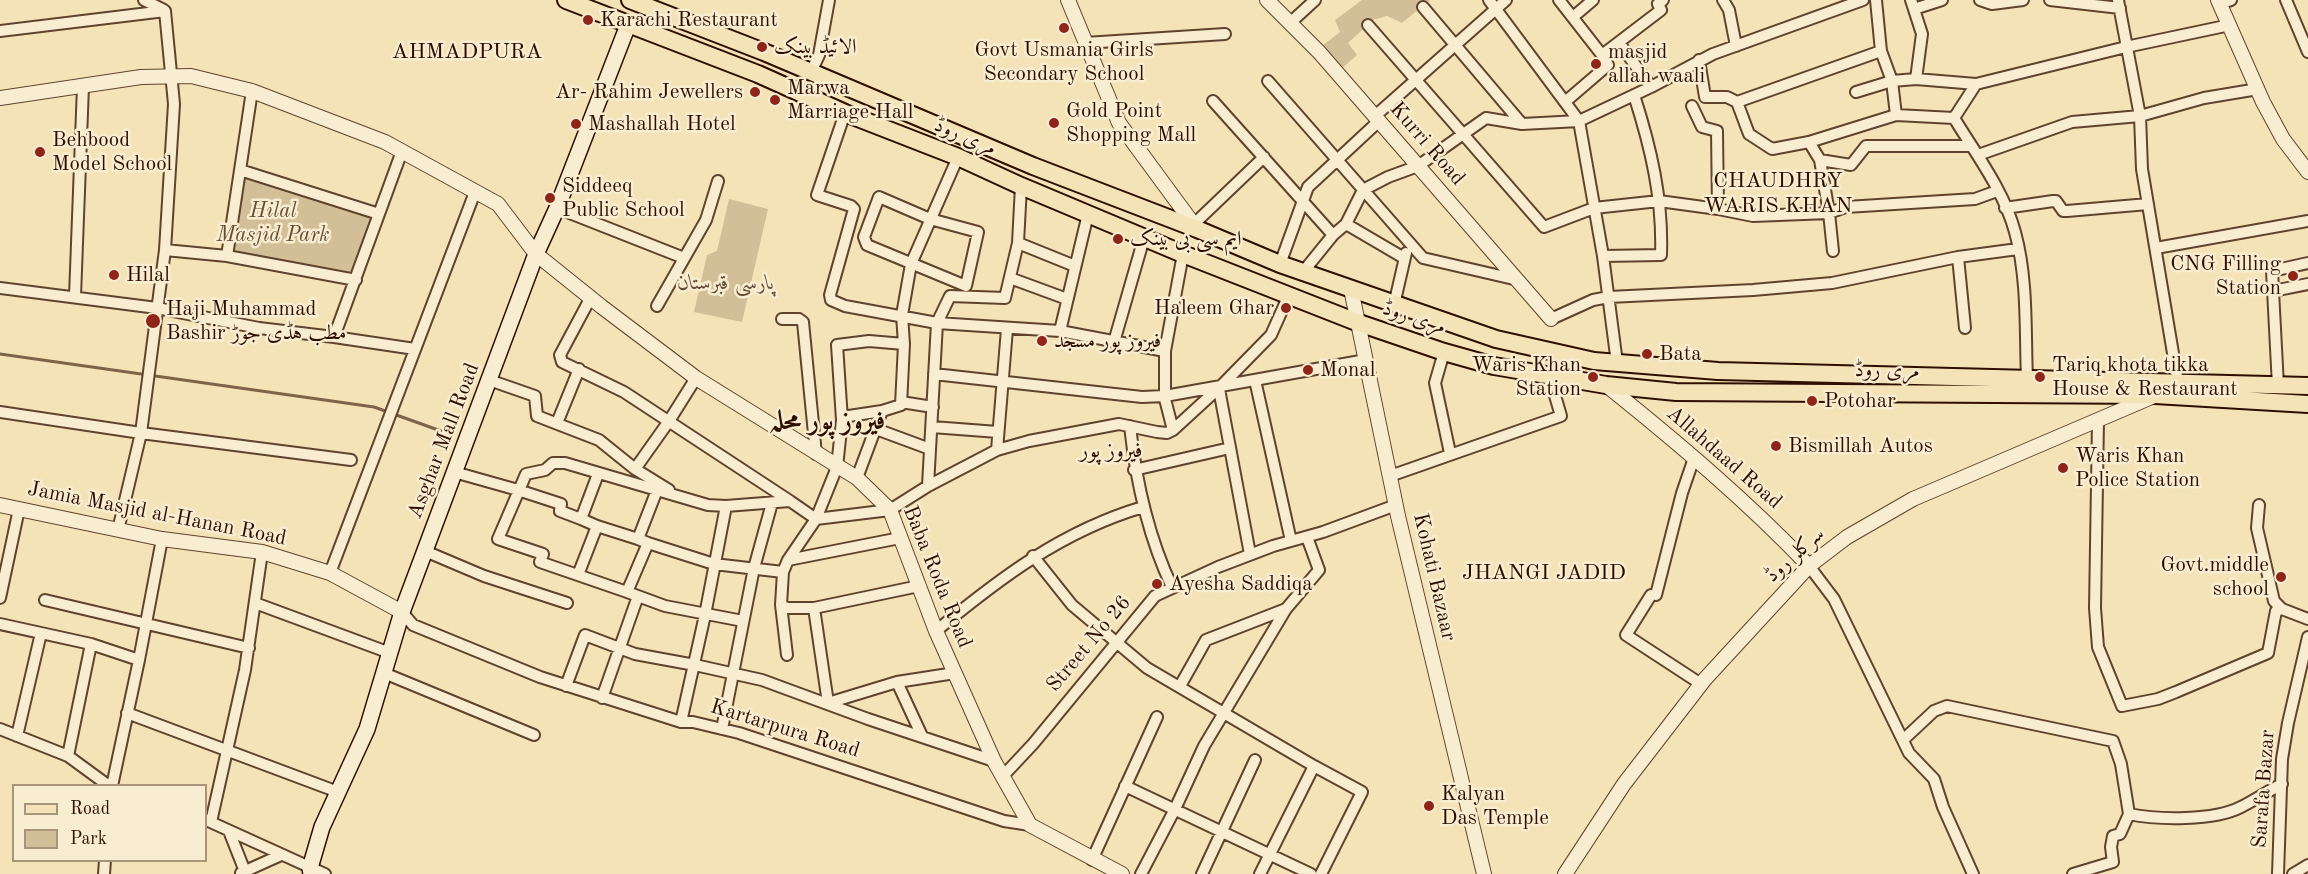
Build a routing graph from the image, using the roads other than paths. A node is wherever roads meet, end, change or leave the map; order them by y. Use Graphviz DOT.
graph roads {
  1 [pos="144,0"];
  2 [pos="566,0"];
  3 [pos="633,0"];
  4 [pos="829,0"];
  5 [pos="1068,0"];
  6 [pos="1267,0"];
  7 [pos="1315,0"];
  8 [pos="1506,0"];
  9 [pos="1559,0"];
  10 [pos="1593,0"];
  11 [pos="1662,0"];
  12 [pos="1723,0"];
  13 [pos="1863,0"];
  14 [pos="1876,0"];
  15 [pos="1942,0"];
  16 [pos="1980,0"];
  17 [pos="2023,0"];
  18 [pos="2050,0"];
  19 [pos="2286,0"];
  20 [pos="2223,1"];
  21 [pos="1493,4"];
  22 [pos="1913,4"];
  23 [pos="2119,4"];
  24 [pos="1423,7"];
  25 [pos="165,11"];
  26 [pos="1573,17"];
  27 [pos="1290,23"];
  28 [pos="2230,24"];
  29 [pos="628,25"];
  30 [pos="1368,25"];
  31 [pos="0,31"];
  32 [pos="1225,34"];
  33 [pos="1085,43"];
  34 [pos="1455,44"];
  35 [pos="1620,44"];
  36 [pos="1736,45"];
  37 [pos="2126,47"];
  38 [pos="1881,51"];
  39 [pos="2308,52"];
  40 [pos="1602,55"];
  41 [pos="1698,60"];
  42 [pos="811,72"];
  43 [pos="173,76"];
  44 [pos="1916,80"];
  45 [pos="1268,81"];
  46 [pos="1416,81"];
  47 [pos="1892,81"];
  48 [pos="1976,84"];
  49 [pos="82,86"];
  50 [pos="1651,87"];
  51 [pos="2258,89"];
  52 [pos="252,91"];
  53 [pos="1856,92"];
  54 [pos="1634,95"];
  55 [pos="0,98"];
  56 [pos="1213,101"];
  57 [pos="1565,102"];
  58 [pos="1737,102"];
  59 [pos="1692,106"];
  60 [pos="845,113"];
  61 [pos="1896,115"];
  62 [pos="2140,116"];
  63 [pos="1377,118"];
  64 [pos="1954,118"];
  65 [pos="1579,121"];
  66 [pos="1522,123"];
  67 [pos="1462,135"];
  68 [pos="1809,142"];
  69 [pos="402,151"];
  70 [pos="1975,151"];
  71 [pos="958,157"];
  72 [pos="1264,157"];
  73 [pos="1337,160"];
  74 [pos="1820,160"];
  75 [pos="1418,166"];
  76 [pos="240,170"];
  77 [pos="2308,172"];
  78 [pos="718,181"];
  79 [pos="1021,186"];
  80 [pos="1363,190"];
  81 [pos="1997,191"];
  82 [pos="475,192"];
  83 [pos="1303,201"];
  84 [pos="1659,201"];
  85 [pos="2148,204"];
  86 [pos="557,208"];
  87 [pos="1594,208"];
  88 [pos="1718,208"];
  89 [pos="2005,208"];
  90 [pos="1830,213"];
  91 [pos="379,214"];
  92 [pos="1088,214"];
  93 [pos="930,219"];
  94 [pos="2308,220"];
  95 [pos="1346,224"];
  96 [pos="1196,227"];
  97 [pos="1333,236"];
  98 [pos="1144,238"];
  99 [pos="1018,243"];
  100 [pos="1410,244"];
  101 [pos="2156,248"];
  102 [pos="2018,249"];
  103 [pos="165,250"];
  104 [pos="1833,251"];
  105 [pos="536,254"];
  106 [pos="1184,254"];
  107 [pos="227,256"];
  108 [pos="1604,256"];
  109 [pos="1958,257"];
  110 [pos="684,258"];
  111 [pos="1404,258"];
  112 [pos="2308,263"];
  113 [pos="912,264"];
  114 [pos="1280,264"];
  115 [pos="1075,266"];
  116 [pos="1303,273"];
  117 [pos="1010,278"];
  118 [pos="356,280"];
  119 [pos="1518,280"];
  120 [pos="2308,284"];
  121 [pos="0,288"];
  122 [pos="1350,289"];
  123 [pos="2273,291"];
  124 [pos="75,296"];
  125 [pos="591,297"];
  126 [pos="1288,297"];
  127 [pos="1609,297"];
  128 [pos="1067,299"];
  129 [pos="1394,305"];
  130 [pos="657,306"];
  131 [pos="157,308"];
  132 [pos="903,315"];
  133 [pos="782,319"];
  134 [pos="1551,319"];
  135 [pos="937,323"];
  136 [pos="1359,323"];
  137 [pos="1965,328"];
  138 [pos="1007,329"];
  139 [pos="1060,331"];
  140 [pos="334,337"];
  141 [pos="1114,342"];
  142 [pos="904,344"];
  143 [pos="415,349"];
  144 [pos="1165,351"];
  145 [pos="1444,352"];
  146 [pos="1366,360"];
  147 [pos="1617,363"];
  148 [pos="579,369"];
  149 [pos="934,374"];
  150 [pos="1549,375"];
  151 [pos="696,378"];
  152 [pos="2027,379"];
  153 [pos="489,380"];
  154 [pos="1255,380"];
  155 [pos="1003,382"];
  156 [pos="2178,383"];
  157 [pos="1606,385"];
  158 [pos="2278,386"];
  159 [pos="2308,386"];
  160 [pos="1220,387"];
  161 [pos="2156,395"];
  162 [pos="1165,396"];
  163 [pos="901,402"];
  164 [pos="2308,404"];
  165 [pos="933,407"];
  166 [pos="882,411"];
  167 [pos="0,412"];
  168 [pos="842,417"];
  169 [pos="2098,421"];
  170 [pos="669,422"];
  171 [pos="558,423"];
  172 [pos="1130,426"];
  173 [pos="932,427"];
  174 [pos="876,429"];
  175 [pos="1173,430"];
  176 [pos="998,432"];
  177 [pos="141,433"];
  178 [pos="1230,448"];
  179 [pos="930,449"];
  180 [pos="997,450"];
  181 [pos="1450,453"];
  182 [pos="816,454"];
  183 [pos="1694,458"];
  184 [pos="351,459"];
  185 [pos="837,467"];
  186 [pos="635,469"];
  187 [pos="1134,470"];
  188 [pos="454,472"];
  189 [pos="598,474"];
  190 [pos="1390,476"];
  191 [pos="857,478"];
  192 [pos="928,486"];
  193 [pos="518,490"];
  194 [pos="657,490"];
  195 [pos="682,499"];
  196 [pos="790,501"];
  197 [pos="772,503"];
  198 [pos="0,505"];
  199 [pos="1396,505"];
  200 [pos="2259,505"];
  201 [pos="726,506"];
  202 [pos="1143,507"];
  203 [pos="19,509"];
  204 [pos="890,510"];
  205 [pos="581,519"];
  206 [pos="816,519"];
  207 [pos="597,526"];
  208 [pos="118,530"];
  209 [pos="1307,537"];
  210 [pos="900,538"];
  211 [pos="162,539"];
  212 [pos="643,541"];
  213 [pos="1291,541"];
  214 [pos="424,551"];
  215 [pos="262,552"];
  216 [pos="1251,554"];
  217 [pos="1033,556"];
  218 [pos="788,560"];
  219 [pos="714,564"];
  220 [pos="1809,566"];
  221 [pos="754,568"];
  222 [pos="783,572"];
  223 [pos="330,573"];
  224 [pos="578,575"];
  225 [pos="919,586"];
  226 [pos="1172,587"];
  227 [pos="627,592"];
  228 [pos="638,596"];
  229 [pos="0,598"];
  230 [pos="45,600"];
  231 [pos="255,603"];
  232 [pos="567,603"];
  233 [pos="781,605"];
  234 [pos="814,608"];
  235 [pos="1286,609"];
  236 [pos="2282,609"];
  237 [pos="402,612"];
  238 [pos="705,615"];
  239 [pos="2308,619"];
  240 [pos="743,621"];
  241 [pos="0,624"];
  242 [pos="146,625"];
  243 [pos="936,631"];
  244 [pos="41,633"];
  245 [pos="2308,638"];
  246 [pos="1116,643"];
  247 [pos="91,644"];
  248 [pos="249,648"];
  249 [pos="620,648"];
  250 [pos="390,653"];
  251 [pos="787,655"];
  252 [pos="2306,657"];
  253 [pos="139,660"];
  254 [pos="695,665"];
  255 [pos="384,672"];
  256 [pos="732,673"];
  257 [pos="955,673"];
  258 [pos="897,682"];
  259 [pos="1701,684"];
  260 [pos="566,686"];
  261 [pos="1180,686"];
  262 [pos="602,698"];
  263 [pos="828,703"];
  264 [pos="127,713"];
  265 [pos="1224,713"];
  266 [pos="1157,717"];
  267 [pos="681,722"];
  268 [pos="0,729"];
  269 [pos="722,729"];
  270 [pos="534,735"];
  271 [pos="17,736"];
  272 [pos="922,736"];
  273 [pos="1904,740"];
  274 [pos="228,751"];
  275 [pos="68,756"];
  276 [pos="1256,760"];
  277 [pos="994,761"];
  278 [pos="1314,766"];
  279 [pos="1002,776"];
  280 [pos="107,784"];
  281 [pos="110,784"];
  282 [pos="2282,784"];
  283 [pos="1125,786"];
  284 [pos="338,792"];
  285 [pos="1175,809"];
  286 [pos="2129,814"];
  287 [pos="208,821"];
  288 [pos="1030,825"];
  289 [pos="229,831"];
  290 [pos="1222,832"];
  291 [pos="1269,854"];
  292 [pos="281,855"];
  293 [pos="1092,860"];
  294 [pos="2308,865"];
  295 [pos="310,871"];
  296 [pos="243,873"];
  297 [pos="325,874"];
  298 [pos="1122,874"];
  299 [pos="1141,874"];
  300 [pos="1202,874"];
  301 [pos="1260,874"];
  302 [pos="1311,874"];
  303 [pos="1322,874"];
  304 [pos="1484,874"];
  305 [pos="1566,874"];
  306 [pos="1973,874"];
  307 [pos="2073,874"];
  308 [pos="2278,874"];
  309 [pos="2293,874"];
  1 -- 25 [label="street"];
  2 -- 29 [label="main road, مری روڈ"];
  3 -- 42 [label="main road, مری روڈ"];
  4 -- 42 [label="street"];
  5 -- 33 [label="street"];
  6 -- 27 [label="street, Kurri Road"];
  7 -- 27 [label="street"];
  8 -- 21 [label="street"];
  9 -- 26 [label="street"];
  10 -- 26 [label="street"];
  11 -- 35 [label="street"];
  12 -- 36 [label="street"];
  13 -- 36 [label="street"];
  14 -- 38 [label="street"];
  15 -- 22 [label="street"];
  16 -- 17 [label="street"];
  18 -- 23 [label="street"];
  19 -- 39 [label="street"];
  20 -- 28 [label="street"];
  21 -- 34 [label="street"];
  21 -- 57 [label="street"];
  22 -- 44 [label="street"];
  23 -- 37 [label="street"];
  24 -- 34 [label="street"];
  25 -- 31 [label="street"];
  25 -- 43 [label="street"];
  26 -- 40 [label="street"];
  27 -- 63 [label="street, Kurri Road"];
  28 -- 37 [label="street"];
  28 -- 51 [label="street"];
  29 -- 60 [label="main road, مری روڈ"];
  29 -- 86 [label="main road, Asghar Mall Road"];
  30 -- 46 [label="street"];
  32 -- 33 [label="street"];
  33 -- 96 [label="street"];
  34 -- 46 [label="street"];
  34 -- 66 [label="street"];
  35 -- 40 [label="street"];
  35 -- 50 [label="street"];
  36 -- 41 [label="street"];
  37 -- 48 [label="street"];
  37 -- 62 [label="street"];
  38 -- 47 [label="street"];
  38 -- 58 [label="street"];
  40 -- 57 [label="street"];
  41 -- 50 [label="street"];
  41 -- 58 [label="street"];
  42 -- 96 [label="main road, مری روڈ"];
  43 -- 49 [label="street, Baba Roda Road"];
  43 -- 52 [label="street, Baba Roda Road"];
  43 -- 103 [label="street"];
  44 -- 47 [label="street"];
  44 -- 48 [label="street"];
  45 -- 73 [label="street"];
  46 -- 63 [label="street"];
  46 -- 67 [label="street"];
  47 -- 53 [label="street"];
  47 -- 61 [label="street"];
  48 -- 64 [label="street"];
  49 -- 55 [label="street, Baba Roda Road"];
  49 -- 124 [label="street"];
  50 -- 54 [label="street"];
  51 -- 62 [label="street"];
  51 -- 77 [label="street"];
  52 -- 69 [label="street, Baba Roda Road"];
  52 -- 76 [label="street"];
  54 -- 65 [label="street"];
  54 -- 84 [label="street"];
  56 -- 72 [label="street"];
  57 -- 65 [label="street"];
  58 -- 68 [label="street"];
  59 -- 88 [label="street"];
  60 -- 71 [label="main road, مری روڈ"];
  60 -- 132 [label="street"];
  61 -- 64 [label="street"];
  61 -- 68 [label="street"];
  62 -- 70 [label="street"];
  62 -- 85 [label="street"];
  63 -- 73 [label="street"];
  63 -- 75 [label="street, Kurri Road"];
  64 -- 70 [label="street"];
  65 -- 66 [label="street"];
  65 -- 87 [label="street"];
  66 -- 67 [label="street"];
  67 -- 75 [label="street"];
  67 -- 87 [label="street"];
  68 -- 74 [label="street"];
  69 -- 82 [label="street, Baba Roda Road"];
  69 -- 91 [label="street"];
  70 -- 74 [label="street"];
  70 -- 81 [label="street"];
  71 -- 79 [label="main road, مری روڈ"];
  71 -- 93 [label="street"];
  72 -- 83 [label="street"];
  72 -- 96 [label="street"];
  73 -- 80 [label="street"];
  73 -- 83 [label="street"];
  74 -- 90 [label="street"];
  75 -- 80 [label="street"];
  75 -- 119 [label="street, Kurri Road"];
  76 -- 91 [label="street"];
  76 -- 107 [label="street"];
  78 -- 110 [label="street"];
  79 -- 92 [label="main road, مری روڈ"];
  79 -- 99 [label="street"];
  80 -- 95 [label="street"];
  80 -- 100 [label="street"];
  81 -- 89 [label="street"];
  81 -- 90 [label="street"];
  82 -- 105 [label="street, Baba Roda Road"];
  82 -- 143 [label="street"];
  83 -- 97 [label="street"];
  83 -- 114 [label="street"];
  84 -- 87 [label="street"];
  84 -- 88 [label="street"];
  84 -- 108 [label="street"];
  85 -- 89 [label="street"];
  85 -- 101 [label="street"];
  86 -- 105 [label="main road, Asghar Mall Road"];
  86 -- 110 [label="street"];
  87 -- 108 [label="street"];
  88 -- 90 [label="street"];
  89 -- 102 [label="street"];
  90 -- 104 [label="street"];
  91 -- 118 [label="street"];
  92 -- 98 [label="main road, مری روڈ"];
  92 -- 115 [label="street"];
  93 -- 113 [label="street"];
  93 -- 113 [label="street"];
  93 -- 113 [label="street"];
  94 -- 101 [label="street"];
  95 -- 97 [label="street"];
  95 -- 111 [label="street"];
  96 -- 114 [label="main road, مری روڈ"];
  97 -- 116 [label="street"];
  98 -- 106 [label="main road, مری روڈ"];
  98 -- 141 [label="street"];
  99 -- 115 [label="street"];
  99 -- 117 [label="street"];
  100 -- 111 [label="street"];
  100 -- 119 [label="street"];
  101 -- 156 [label="street"];
  102 -- 109 [label="street"];
  102 -- 152 [label="street"];
  103 -- 107 [label="street"];
  103 -- 131 [label="street"];
  105 -- 125 [label="street, Baba Roda Road"];
  105 -- 153 [label="main road, Asghar Mall Road"];
  106 -- 126 [label="main road, مری روڈ"];
  106 -- 144 [label="street"];
  107 -- 118 [label="street"];
  108 -- 127 [label="street"];
  109 -- 127 [label="street"];
  109 -- 137 [label="street"];
  110 -- 130 [label="street"];
  111 -- 129 [label="street"];
  112 -- 123 [label="street"];
  113 -- 132 [label="street"];
  114 -- 116 [label="main road, مری روڈ"];
  115 -- 128 [label="street"];
  116 -- 122 [label="main road, مری روڈ"];
  117 -- 128 [label="street"];
  117 -- 135 [label="street"];
  118 -- 140 [label="street"];
  119 -- 134 [label="street, Kurri Road"];
  120 -- 123 [label="street"];
  121 -- 124 [label="street"];
  122 -- 129 [label="main road, مری روڈ"];
  122 -- 136 [label="street, Kohati Bazaar"];
  123 -- 158 [label="street"];
  124 -- 131 [label="street"];
  125 -- 148 [label="street"];
  125 -- 151 [label="street, Baba Roda Road"];
  126 -- 136 [label="main road, مری روڈ"];
  126 -- 160 [label="street"];
  127 -- 134 [label="street"];
  127 -- 147 [label="street"];
  128 -- 139 [label="street"];
  129 -- 147 [label="main road, مری روڈ"];
  131 -- 140 [label="street"];
  131 -- 177 [label="street"];
  132 -- 135 [label="street"];
  132 -- 142 [label="street"];
  133 -- 182 [label="street"];
  135 -- 138 [label="street"];
  135 -- 149 [label="street"];
  136 -- 145 [label="main road, مری روڈ"];
  136 -- 146 [label="street, Kohati Bazaar"];
  138 -- 139 [label="street"];
  138 -- 155 [label="street"];
  139 -- 141 [label="street"];
  140 -- 143 [label="street"];
  141 -- 144 [label="street"];
  142 -- 163 [label="street"];
  142 -- 168 [label="street"];
  143 -- 223 [label="street"];
  144 -- 162 [label="street"];
  145 -- 150 [label="main road, مری روڈ"];
  145 -- 181 [label="street"];
  146 -- 154 [label="street"];
  146 -- 190 [label="street, Kohati Bazaar"];
  147 -- 152 [label="main road, مری روڈ"];
  148 -- 170 [label="street"];
  148 -- 171 [label="street"];
  149 -- 155 [label="street"];
  149 -- 165 [label="street"];
  150 -- 157 [label="main road, مری روڈ"];
  150 -- 181 [label="street"];
  151 -- 170 [label="street"];
  151 -- 182 [label="street, Baba Roda Road"];
  152 -- 156 [label="main road, مری روڈ"];
  153 -- 171 [label="street"];
  153 -- 188 [label="main road, Asghar Mall Road"];
  154 -- 160 [label="street"];
  154 -- 213 [label="street"];
  155 -- 162 [label="street"];
  155 -- 176 [label="street"];
  156 -- 158 [label="main road, مری روڈ"];
  157 -- 161 [label="main road, مری روڈ"];
  157 -- 183 [label="street, Allahdaad Road"];
  158 -- 159 [label="main road, مری روڈ"];
  160 -- 162 [label="street"];
  160 -- 175 [label="street"];
  160 -- 178 [label="street"];
  161 -- 164 [label="main road, مری روڈ"];
  161 -- 169 [label="street, سرکلر روڈ"];
  162 -- 175 [label="street"];
  163 -- 165 [label="street"];
  163 -- 166 [label="street"];
  165 -- 173 [label="street"];
  166 -- 168 [label="street"];
  166 -- 174 [label="street"];
  167 -- 177 [label="street"];
  168 -- 185 [label="street"];
  169 -- 220 [label="street, سرکلر روڈ"];
  169 -- 236 [label="street"];
  170 -- 186 [label="street"];
  170 -- 196 [label="street"];
  171 -- 186 [label="street"];
  172 -- 175 [label="street"];
  172 -- 180 [label="street"];
  172 -- 187 [label="street"];
  173 -- 176 [label="street"];
  173 -- 179 [label="street"];
  174 -- 179 [label="street"];
  174 -- 191 [label="street"];
  176 -- 180 [label="street"];
  177 -- 184 [label="street"];
  177 -- 208 [label="street"];
  178 -- 187 [label="street"];
  178 -- 216 [label="street"];
  179 -- 192 [label="street"];
  180 -- 192 [label="street"];
  181 -- 190 [label="street"];
  182 -- 185 [label="street, Baba Roda Road"];
  183 -- 220 [label="street, Allahdaad Road"];
  183 -- 259 [label="street"];
  185 -- 191 [label="street, Baba Roda Road"];
  185 -- 206 [label="street"];
  186 -- 195 [label="street"];
  187 -- 202 [label="street"];
  188 -- 193 [label="street"];
  188 -- 214 [label="main road, Asghar Mall Road"];
  189 -- 193 [label="street"];
  189 -- 194 [label="street"];
  189 -- 205 [label="street"];
  190 -- 199 [label="street, Kohati Bazaar"];
  191 -- 204 [label="street, Baba Roda Road"];
  192 -- 204 [label="street"];
  193 -- 205 [label="street"];
  193 -- 224 [label="street"];
  194 -- 195 [label="street"];
  194 -- 212 [label="street"];
  195 -- 201 [label="street"];
  196 -- 197 [label="street"];
  196 -- 206 [label="street"];
  197 -- 201 [label="street"];
  197 -- 221 [label="street"];
  198 -- 203 [label="street, Jamia Masjid al-Hanan Road"];
  199 -- 209 [label="street, Street No 26"];
  199 -- 304 [label="street, Kohati Bazaar"];
  200 -- 236 [label="street"];
  201 -- 219 [label="street"];
  202 -- 217 [label="street"];
  202 -- 226 [label="street"];
  203 -- 208 [label="street, Jamia Masjid al-Hanan Road"];
  203 -- 229 [label="street"];
  204 -- 206 [label="street"];
  204 -- 210 [label="street, Baba Roda Road"];
  205 -- 207 [label="street"];
  206 -- 218 [label="street"];
  207 -- 212 [label="street"];
  207 -- 224 [label="street"];
  208 -- 211 [label="street, Jamia Masjid al-Hanan Road"];
  209 -- 213 [label="street, Street No 26"];
  209 -- 235 [label="street"];
  210 -- 218 [label="street"];
  210 -- 225 [label="street, Baba Roda Road"];
  211 -- 215 [label="street, Jamia Masjid al-Hanan Road"];
  211 -- 242 [label="street"];
  212 -- 219 [label="street"];
  212 -- 227 [label="street"];
  213 -- 216 [label="street, Street No 26"];
  214 -- 232 [label="street"];
  214 -- 237 [label="main road, Asghar Mall Road"];
  215 -- 223 [label="street, Jamia Masjid al-Hanan Road"];
  215 -- 231 [label="street"];
  216 -- 226 [label="street, Street No 26"];
  217 -- 243 [label="street"];
  217 -- 246 [label="street"];
  218 -- 222 [label="street"];
  219 -- 221 [label="street"];
  219 -- 238 [label="street"];
  220 -- 259 [label="street, سرکلر روڈ"];
  220 -- 273 [label="street"];
  221 -- 222 [label="street"];
  221 -- 240 [label="street"];
  222 -- 233 [label="street"];
  223 -- 237 [label="street, Jamia Masjid al-Hanan Road"];
  224 -- 227 [label="street"];
  225 -- 234 [label="street"];
  225 -- 243 [label="street, Baba Roda Road"];
  226 -- 246 [label="street, Street No 26"];
  227 -- 228 [label="street"];
  228 -- 238 [label="street"];
  228 -- 249 [label="street"];
  230 -- 242 [label="street"];
  231 -- 248 [label="street"];
  231 -- 250 [label="street"];
  233 -- 234 [label="street"];
  233 -- 251 [label="street"];
  234 -- 263 [label="street"];
  235 -- 261 [label="street"];
  235 -- 265 [label="street"];
  236 -- 239 [label="street"];
  237 -- 250 [label="main road, Asghar Mall Road"];
  237 -- 260 [label="street, Kartarpura Road"];
  238 -- 240 [label="street"];
  238 -- 254 [label="street"];
  240 -- 256 [label="street"];
  241 -- 244 [label="street"];
  242 -- 248 [label="street"];
  242 -- 253 [label="street"];
  243 -- 257 [label="street, Baba Roda Road"];
  244 -- 247 [label="street"];
  244 -- 271 [label="street"];
  245 -- 252 [label="street, Sarafa Bazar"];
  246 -- 261 [label="street"];
  246 -- 279 [label="street, Street No 26"];
  247 -- 253 [label="street"];
  247 -- 275 [label="street"];
  248 -- 274 [label="street"];
  249 -- 254 [label="street"];
  249 -- 260 [label="street"];
  249 -- 262 [label="street"];
  250 -- 255 [label="main road, Asghar Mall Road"];
  252 -- 282 [label="street, Sarafa Bazar"];
  253 -- 264 [label="street"];
  254 -- 256 [label="street"];
  254 -- 267 [label="street"];
  255 -- 270 [label="street"];
  255 -- 284 [label="main road, Asghar Mall Road"];
  256 -- 263 [label="street"];
  256 -- 269 [label="street"];
  257 -- 258 [label="street"];
  257 -- 277 [label="street, Baba Roda Road"];
  258 -- 263 [label="street"];
  258 -- 272 [label="street"];
  259 -- 305 [label="street, سرکلر روڈ"];
  260 -- 262 [label="street, Kartarpura Road"];
  261 -- 265 [label="street"];
  262 -- 267 [label="street, Kartarpura Road"];
  263 -- 272 [label="street"];
  264 -- 274 [label="street"];
  264 -- 281 [label="street"];
  265 -- 278 [label="street"];
  265 -- 285 [label="street"];
  266 -- 283 [label="street"];
  267 -- 269 [label="street, Kartarpura Road"];
  268 -- 271 [label="street"];
  269 -- 288 [label="street, Kartarpura Road"];
  271 -- 275 [label="street"];
  272 -- 277 [label="street"];
  273 -- 286 [label="street"];
  273 -- 306 [label="street"];
  274 -- 284 [label="street"];
  274 -- 287 [label="street"];
  275 -- 280 [label="street"];
  276 -- 290 [label="street"];
  277 -- 279 [label="street, Baba Roda Road"];
  278 -- 291 [label="street"];
  278 -- 303 [label="street"];
  279 -- 288 [label="street, Baba Roda Road"];
  282 -- 286 [label="street"];
  282 -- 308 [label="street, Sarafa Bazar"];
  283 -- 285 [label="street"];
  283 -- 293 [label="street"];
  284 -- 295 [label="main road, Asghar Mall Road"];
  285 -- 290 [label="street"];
  285 -- 299 [label="street"];
  286 -- 307 [label="street"];
  287 -- 289 [label="street"];
  288 -- 293 [label="street, Kartarpura Road"];
  289 -- 292 [label="street"];
  289 -- 296 [label="street"];
  290 -- 291 [label="street"];
  290 -- 300 [label="street"];
  291 -- 301 [label="street"];
  291 -- 302 [label="street"];
  292 -- 295 [label="street"];
  292 -- 296 [label="street"];
  293 -- 298 [label="street, Kartarpura Road"];
  294 -- 309 [label="street"];
  295 -- 297 [label="street"];
}
